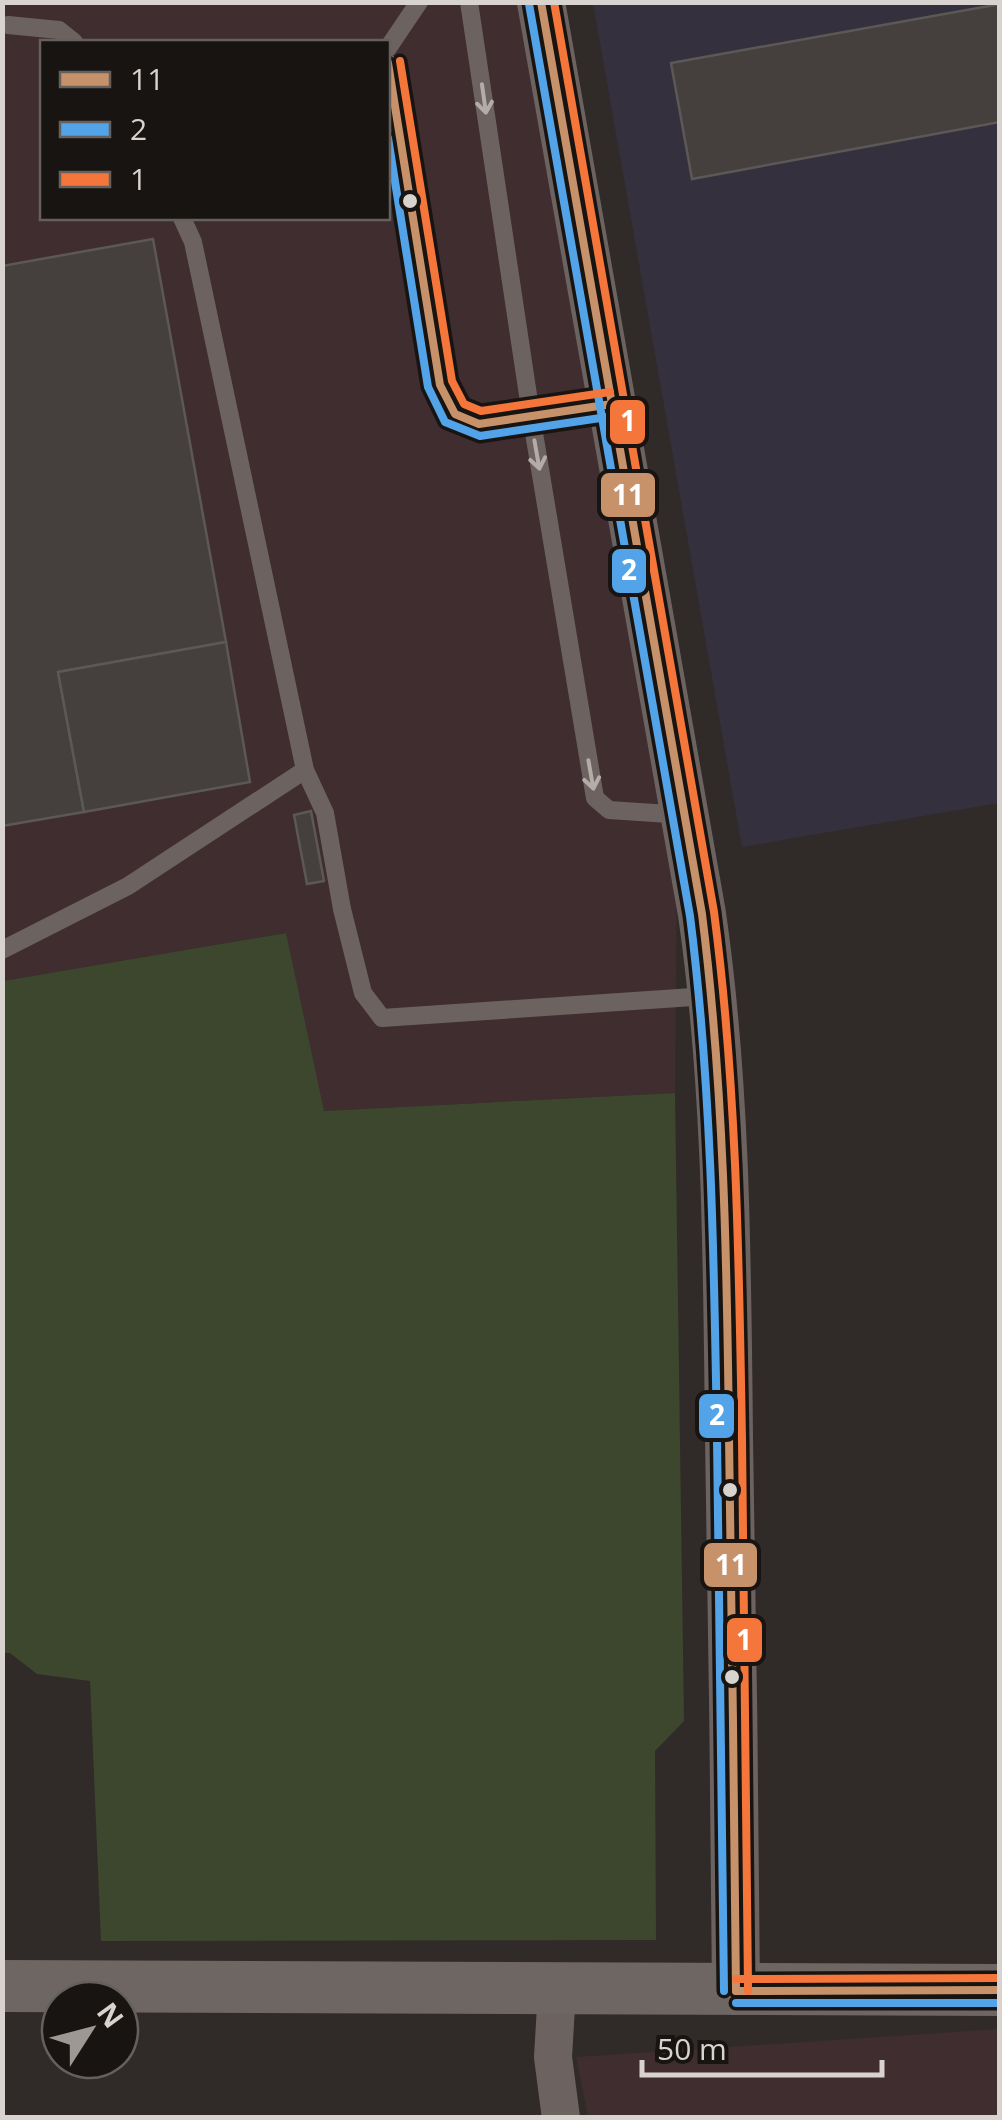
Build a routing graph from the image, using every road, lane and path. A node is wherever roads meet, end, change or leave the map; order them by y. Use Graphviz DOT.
graph roads {
  1 [pos="419,2"];
  2 [pos="469,2"];
  3 [pos="541,2"];
  4 [pos="8,25"];
  5 [pos="72,40"];
  6 [pos="390,45"];
  7 [pos="390,75"];
  8 [pos="183,220"];
  9 [pos="612,404"];
  10 [pos="531,415"];
  11 [pos="306,770"];
  12 [pos="684,815"];
  13 [pos="2,950"];
  14 [pos="714,996"];
  15 [pos="2,1986"];
  16 [pos="557,1990"];
  17 [pos="1000,1990"];
  18 [pos="736,1991"];
  19 [pos="561,2118"];
  1 -- 6 [label="lane"];
  2 -- 10 [label="lane, one-way"];
  3 -- 9 [label="street"];
  4 -- 5 [label="lane"];
  7 -- 10 [label="lane"];
  8 -- 11 [label="lane"];
  9 -- 10 [label="lane"];
  9 -- 12 [label="street"];
  10 -- 12 [label="lane, one-way"];
  11 -- 13 [label="lane"];
  11 -- 14 [label="lane"];
  12 -- 14 [label="street"];
  14 -- 18 [label="street"];
  15 -- 16 [label="main road"];
  16 -- 18 [label="main road"];
  16 -- 19 [label="street"];
  17 -- 18 [label="main road"];
}
